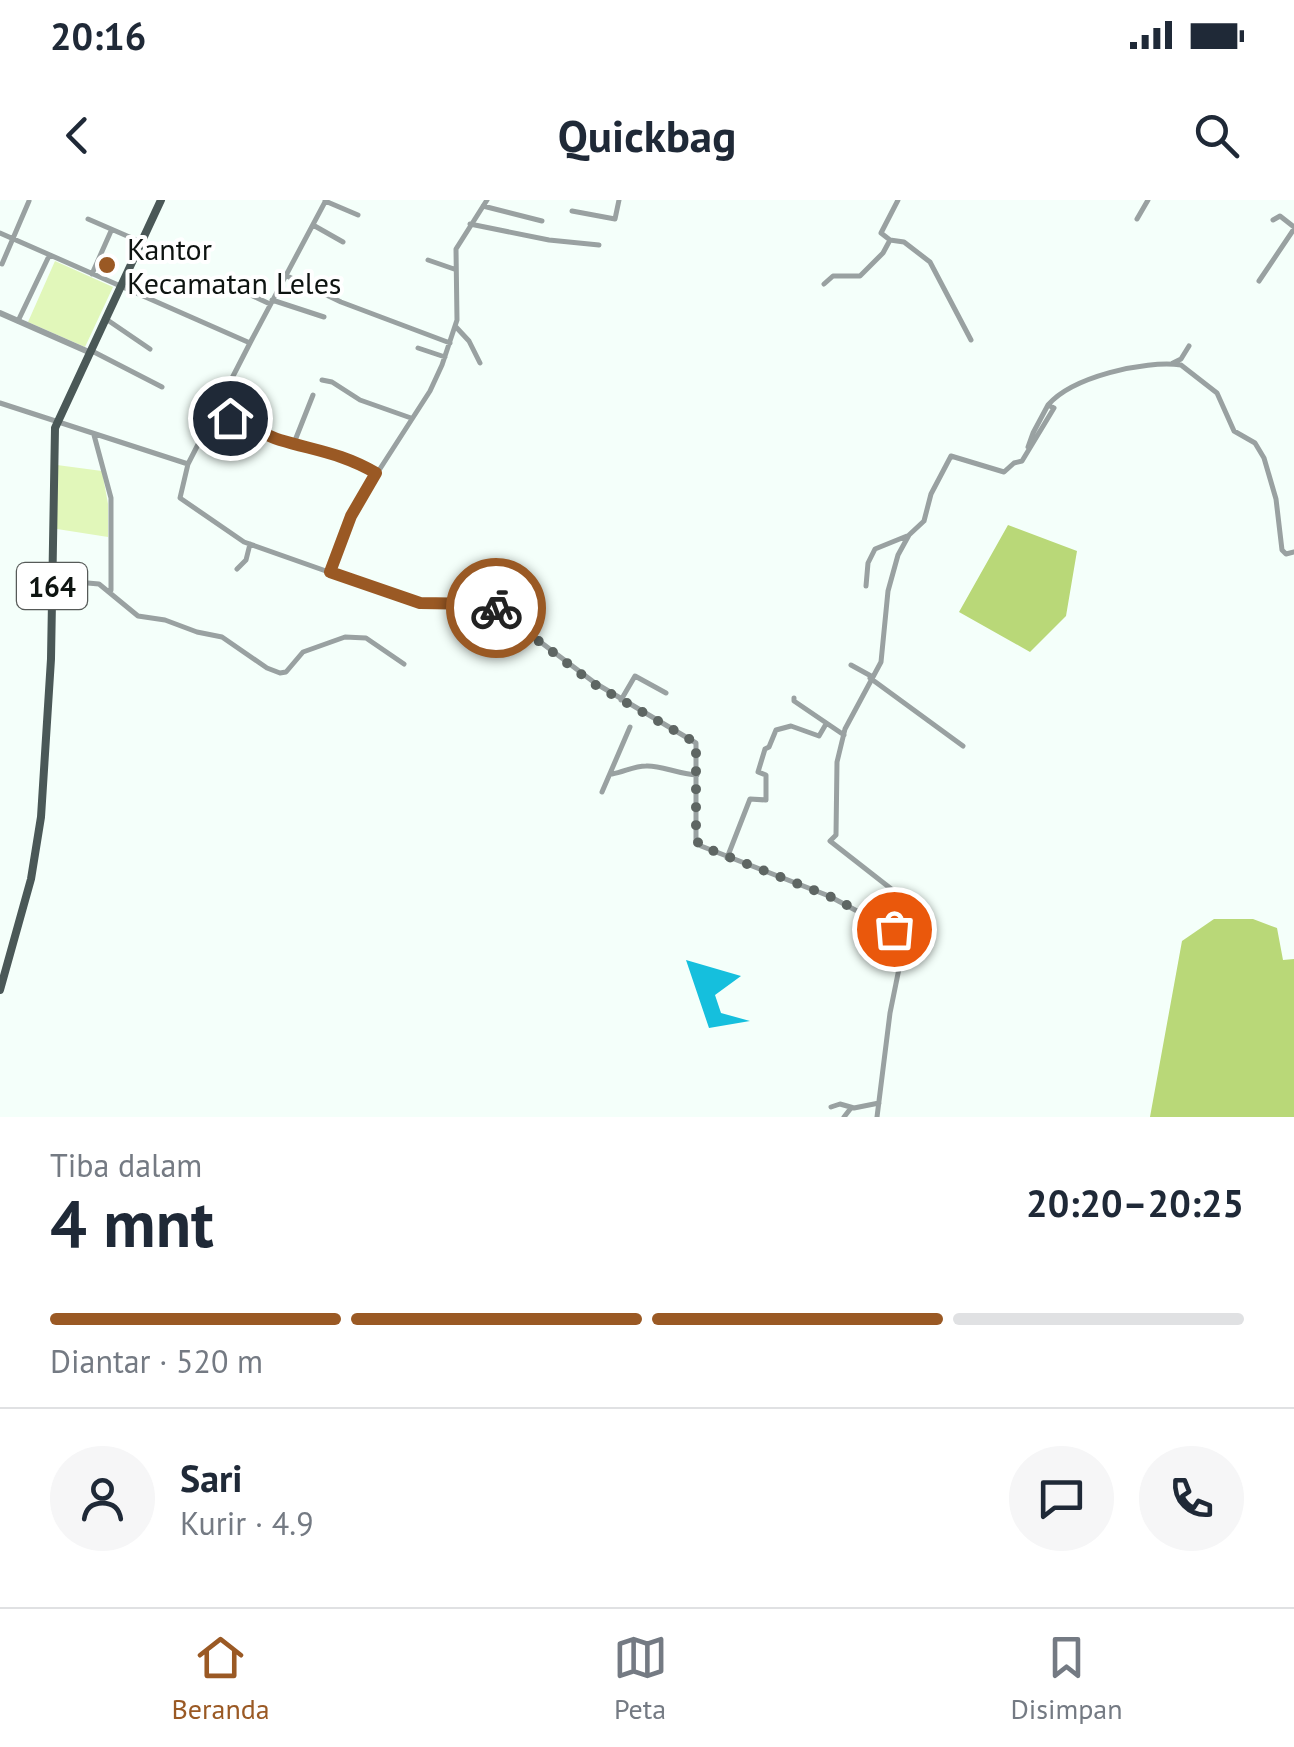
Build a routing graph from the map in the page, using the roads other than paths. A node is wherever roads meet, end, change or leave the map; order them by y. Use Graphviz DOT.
graph roads {
  1 [pos="29,200"];
  2 [pos="162,200"];
  3 [pos="326,200"];
  4 [pos="619,200"];
  5 [pos="898,200"];
  6 [pos="1148,200"];
  7 [pos="485,203"];
  8 [pos="572,210"];
  9 [pos="358,215"];
  10 [pos="88,220"];
  11 [pos="1137,220"];
  12 [pos="1273,220"];
  13 [pos="542,221"];
  14 [pos="470,224"];
  15 [pos="313,225"];
  16 [pos="1294,228"];
  17 [pos="112,230"];
  18 [pos="0,233"];
  19 [pos="12,238"];
  20 [pos="890,240"];
  21 [pos="142,242"];
  22 [pos="343,242"];
  23 [pos="600,244"];
  24 [pos="50,255"];
  25 [pos="428,260"];
  26 [pos="2,264"];
  27 [pos="454,269"];
  28 [pos="92,274"];
  29 [pos="285,275"];
  30 [pos="1260,281"];
  31 [pos="225,283"];
  32 [pos="824,284"];
  33 [pos="120,286"];
  34 [pos="271,302"];
  35 [pos="0,313"];
  36 [pos="324,317"];
  37 [pos="106,319"];
  38 [pos="18,321"];
  39 [pos="456,327"];
  40 [pos="972,340"];
  41 [pos="250,343"];
  42 [pos="450,343"];
  43 [pos="1189,346"];
  44 [pos="418,348"];
  45 [pos="150,349"];
  46 [pos="91,352"];
  47 [pos="445,357"];
  48 [pos="480,363"];
  49 [pos="1171,364"];
  50 [pos="322,380"];
  51 [pos="162,387"];
  52 [pos="313,395"];
  53 [pos="0,403"];
  54 [pos="214,412"];
  55 [pos="411,418"];
  56 [pos="56,423"];
  57 [pos="94,436"];
  58 [pos="294,443"];
  59 [pos="188,464"];
  60 [pos="376,473"];
  61 [pos="910,534"];
  62 [pos="250,544"];
  63 [pos="1294,552"];
  64 [pos="237,569"];
  65 [pos="330,572"];
  66 [pos="52,580"];
  67 [pos="866,586"];
  68 [pos="111,593"];
  69 [pos="404,664"];
  70 [pos="851,665"];
  71 [pos="870,677"];
  72 [pos="666,692"];
  73 [pos="794,698"];
  74 [pos="620,700"];
  75 [pos="826,724"];
  76 [pos="630,727"];
  77 [pos="844,736"];
  78 [pos="963,746"];
  79 [pos="612,774"];
  80 [pos="697,774"];
  81 [pos="602,792"];
  82 [pos="727,858"];
  83 [pos="894,929"];
  84 [pos="0,990"];
  85 [pos="879,1103"];
  86 [pos="831,1107"];
  87 [pos="851,1108"];
  88 [pos="844,1117"];
  89 [pos="878,1117"];
  1 -- 19 [label="street"];
  2 -- 21 [label="main road, 164"];
  3 -- 9 [label="street"];
  3 -- 15 [label="street"];
  4 -- 8 [label="street"];
  5 -- 20 [label="street"];
  6 -- 11 [label="street"];
  7 -- 13 [label="street"];
  7 -- 14 [label="street"];
  10 -- 17 [label="street"];
  12 -- 16 [label="street"];
  14 -- 23 [label="street"];
  14 -- 27 [label="street"];
  15 -- 22 [label="street"];
  15 -- 29 [label="street"];
  16 -- 30 [label="street"];
  17 -- 21 [label="street"];
  17 -- 28 [label="street"];
  18 -- 19 [label="street"];
  19 -- 24 [label="street"];
  19 -- 26 [label="street"];
  20 -- 32 [label="street"];
  20 -- 40 [label="street"];
  21 -- 33 [label="main road, 164"];
  24 -- 28 [label="street"];
  24 -- 38 [label="street"];
  25 -- 27 [label="street"];
  27 -- 39 [label="street"];
  28 -- 33 [label="street"];
  29 -- 34 [label="street"];
  29 -- 42 [label="street"];
  31 -- 34 [label="street"];
  33 -- 37 [label="main road, 164"];
  33 -- 41 [label="street"];
  34 -- 36 [label="street"];
  34 -- 41 [label="street"];
  35 -- 38 [label="street"];
  37 -- 45 [label="street"];
  37 -- 46 [label="main road, 164"];
  38 -- 46 [label="street"];
  39 -- 42 [label="street"];
  39 -- 48 [label="street"];
  41 -- 54 [label="street"];
  42 -- 47 [label="street"];
  43 -- 49 [label="street"];
  44 -- 47 [label="street"];
  46 -- 51 [label="street"];
  46 -- 56 [label="main road, 164"];
  47 -- 55 [label="street"];
  49 -- 61 [label="street"];
  49 -- 63 [label="street"];
  50 -- 55 [label="street"];
  52 -- 58 [label="street"];
  53 -- 56 [label="street"];
  54 -- 58 [label="street"];
  54 -- 59 [label="street"];
  55 -- 60 [label="street"];
  56 -- 57 [label="street"];
  56 -- 66 [label="main road, 164"];
  57 -- 59 [label="street"];
  57 -- 68 [label="street"];
  58 -- 60 [label="street"];
  59 -- 62 [label="street"];
  60 -- 65 [label="street"];
  61 -- 67 [label="street"];
  61 -- 71 [label="street"];
  62 -- 64 [label="street"];
  62 -- 65 [label="street"];
  65 -- 74 [label="street"];
  66 -- 68 [label="street"];
  66 -- 84 [label="main road, 164"];
  68 -- 69 [label="street"];
  70 -- 71 [label="street"];
  71 -- 77 [label="street"];
  71 -- 78 [label="street"];
  72 -- 74 [label="street"];
  73 -- 75 [label="street"];
  74 -- 80 [label="street"];
  75 -- 77 [label="street"];
  75 -- 82 [label="street"];
  76 -- 79 [label="street"];
  77 -- 83 [label="street"];
  79 -- 80 [label="street"];
  79 -- 81 [label="street"];
  80 -- 82 [label="street"];
  82 -- 83 [label="street"];
  83 -- 85 [label="street"];
  85 -- 87 [label="street"];
  85 -- 89 [label="street"];
  86 -- 87 [label="street"];
  87 -- 88 [label="street"];
}
